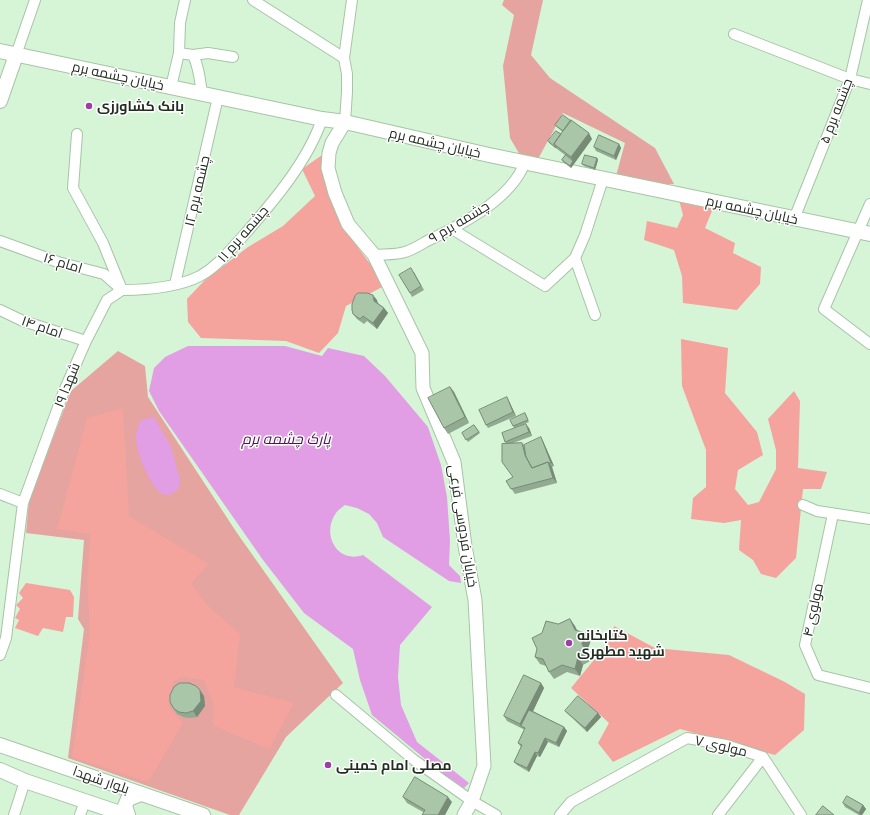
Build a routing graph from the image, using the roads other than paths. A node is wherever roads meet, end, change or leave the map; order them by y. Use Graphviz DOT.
graph roads {
  1 [pos="35,0"];
  2 [pos="185,0"];
  3 [pos="253,0"];
  4 [pos="352,0"];
  5 [pos="868,0"];
  6 [pos="734,34"];
  7 [pos="0,51"];
  8 [pos="180,53"];
  9 [pos="16,55"];
  10 [pos="193,55"];
  11 [pos="233,57"];
  12 [pos="344,58"];
  13 [pos="850,79"];
  14 [pos="870,84"];
  15 [pos="171,87"];
  16 [pos="202,94"];
  17 [pos="218,97"];
  18 [pos="0,101"];
  19 [pos="322,119"];
  20 [pos="345,122"];
  21 [pos="77,134"];
  22 [pos="525,162"];
  23 [pos="603,179"];
  24 [pos="870,204"];
  25 [pos="794,219"];
  26 [pos="452,229"];
  27 [pos="864,233"];
  28 [pos="0,242"];
  29 [pos="374,255"];
  30 [pos="574,258"];
  31 [pos="175,284"];
  32 [pos="122,290"];
  33 [pos="0,310"];
  34 [pos="595,315"];
  35 [pos="86,341"];
  36 [pos="870,344"];
  37 [pos="0,494"];
  38 [pos="24,503"];
  39 [pos="803,505"];
  40 [pos="833,514"];
  41 [pos="870,519"];
  42 [pos="1,651"];
  43 [pos="870,688"];
  44 [pos="336,695"];
  45 [pos="0,745"];
  46 [pos="763,757"];
  47 [pos="0,770"];
  48 [pos="25,781"];
  49 [pos="141,794"];
  50 [pos="85,801"];
  51 [pos="472,801"];
  52 [pos="14,815"];
  53 [pos="80,815"];
  54 [pos="127,815"];
  55 [pos="203,815"];
  56 [pos="464,815"];
  57 [pos="496,815"];
  58 [pos="560,815"];
  59 [pos="718,815"];
  60 [pos="801,815"];
  1 -- 9 [label="street"];
  2 -- 8 [label="street"];
  3 -- 12 [label="street"];
  4 -- 12 [label="street"];
  5 -- 13 [label="street, چشمه برم ۵"];
  6 -- 13 [label="street"];
  7 -- 9 [label="main road, خیابان چشمه برم"];
  8 -- 10 [label="street"];
  8 -- 15 [label="street"];
  9 -- 15 [label="main road, خیابان چشمه برم"];
  9 -- 18 [label="main road"];
  10 -- 11 [label="street"];
  10 -- 16 [label="street"];
  12 -- 20 [label="street"];
  13 -- 14 [label="street"];
  13 -- 25 [label="street, چشمه برم ۵"];
  15 -- 16 [label="main road, خیابان چشمه برم"];
  16 -- 17 [label="main road, خیابان چشمه برم"];
  17 -- 19 [label="main road, خیابان چشمه برم"];
  17 -- 31 [label="street, چشمه برم ۱۲"];
  19 -- 20 [label="main road, خیابان چشمه برم"];
  19 -- 31 [label="street, چشمه برم ۱۱"];
  20 -- 22 [label="main road, خیابان چشمه برم"];
  20 -- 29 [label="street, خیابان فردوسی فرعی"];
  21 -- 32 [label="street"];
  22 -- 23 [label="main road, خیابان چشمه برم"];
  22 -- 26 [label="street, چشمه برم ۹"];
  23 -- 25 [label="main road, خیابان چشمه برم"];
  23 -- 30 [label="street"];
  24 -- 27 [label="street"];
  25 -- 27 [label="main road, خیابان چشمه برم"];
  26 -- 29 [label="street, چشمه برم ۹"];
  26 -- 30 [label="street"];
  27 -- 36 [label="street"];
  28 -- 32 [label="street, امام ۱۶"];
  29 -- 51 [label="street, خیابان فردوسی فرعی"];
  30 -- 34 [label="street"];
  31 -- 32 [label="street, چشمه برم ۱۱"];
  32 -- 35 [label="street, شهدا ۱۹"];
  33 -- 35 [label="street, امام ۱۴"];
  35 -- 38 [label="street, شهدا ۱۹"];
  37 -- 38 [label="street"];
  38 -- 42 [label="street, شهدا ۱۹"];
  39 -- 40 [label="street"];
  40 -- 41 [label="street"];
  40 -- 43 [label="street, مولوی ۴"];
  44 -- 51 [label="street"];
  45 -- 49 [label="main road, بلوار شهدا"];
  46 -- 58 [label="street, مولوی ۷"];
  46 -- 59 [label="street"];
  46 -- 60 [label="street, مولوی ۷"];
  47 -- 48 [label="main road, بلوار شهدا"];
  48 -- 50 [label="main road, بلوار شهدا"];
  48 -- 52 [label="street"];
  49 -- 54 [label="main road"];
  49 -- 55 [label="main road, بلوار شهدا"];
  50 -- 53 [label="street"];
  50 -- 54 [label="main road, بلوار شهدا"];
  51 -- 56 [label="street, خیابان فردوسی فرعی"];
  51 -- 57 [label="street"];
}
